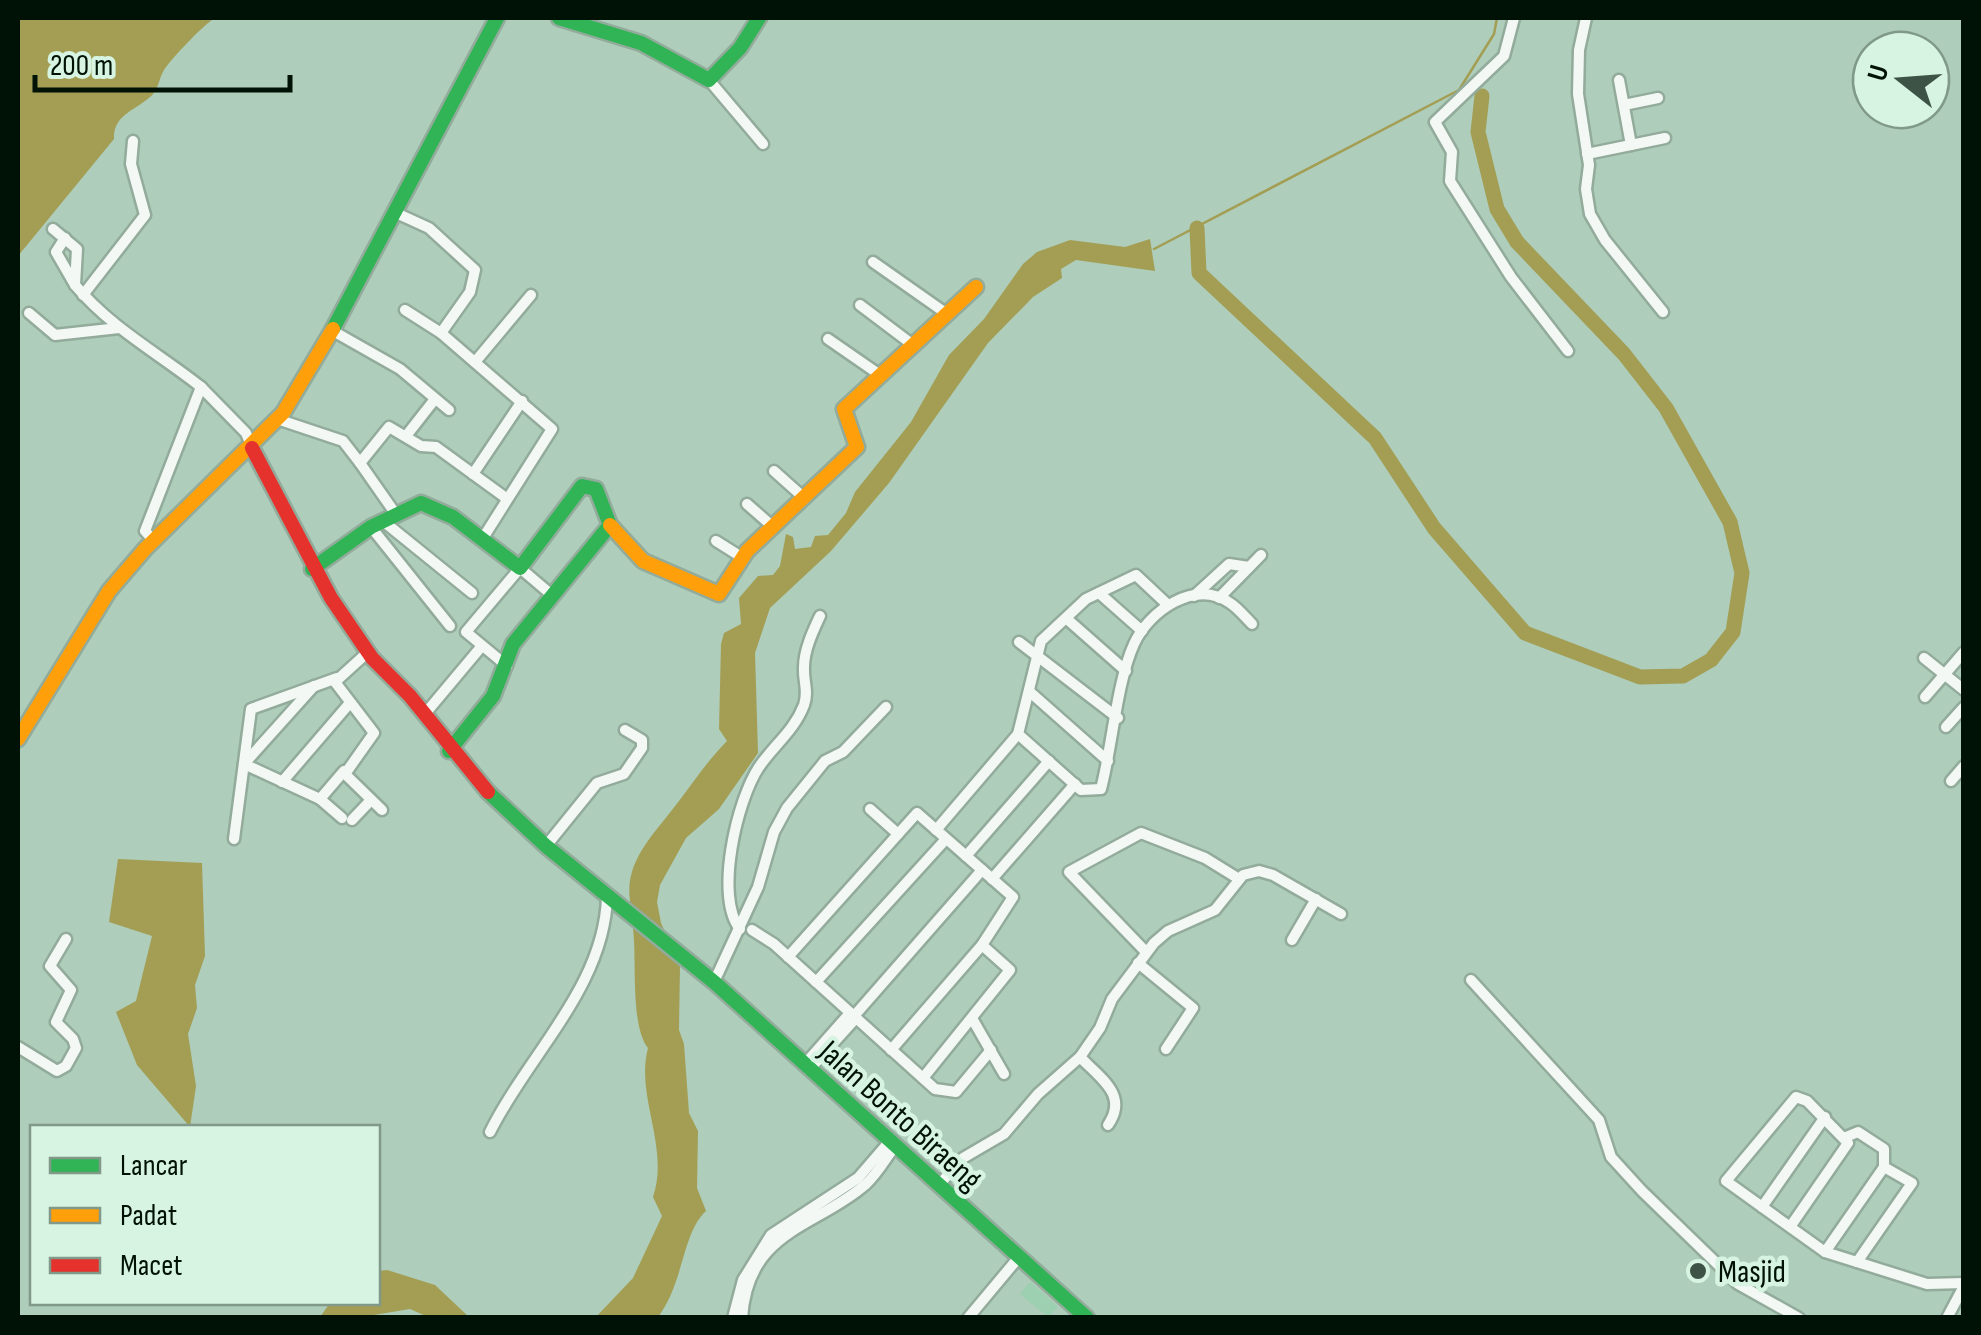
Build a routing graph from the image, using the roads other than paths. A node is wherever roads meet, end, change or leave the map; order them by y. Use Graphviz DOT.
graph roads {
  1 [pos="497,18"];
  2 [pos="559,18"];
  3 [pos="759,18"];
  4 [pos="1514,18"];
  5 [pos="1586,18"];
  6 [pos="709,80"];
  7 [pos="1620,80"];
  8 [pos="1658,98"];
  9 [pos="1624,105"];
  10 [pos="1664,138"];
  11 [pos="133,142"];
  12 [pos="763,144"];
  13 [pos="1631,145"];
  14 [pos="1587,154"];
  15 [pos="394,212"];
  16 [pos="53,228"];
  17 [pos="65,238"];
  18 [pos="873,262"];
  19 [pos="976,287"];
  20 [pos="79,290"];
  21 [pos="531,295"];
  22 [pos="860,305"];
  23 [pos="406,310"];
  24 [pos="1663,312"];
  25 [pos="29,313"];
  26 [pos="947,314"];
  27 [pos="120,328"];
  28 [pos="333,330"];
  29 [pos="441,333"];
  30 [pos="828,339"];
  31 [pos="913,345"];
  32 [pos="1568,351"];
  33 [pos="475,362"];
  34 [pos="880,375"];
  35 [pos="200,387"];
  36 [pos="435,399"];
  37 [pos="522,401"];
  38 [pos="450,410"];
  39 [pos="280,420"];
  40 [pos="406,436"];
  41 [pos="252,448"];
  42 [pos="360,463"];
  43 [pos="774,471"];
  44 [pos="474,474"];
  45 [pos="802,496"];
  46 [pos="506,498"];
  47 [pos="747,504"];
  48 [pos="383,521"];
  49 [pos="610,526"];
  50 [pos="772,526"];
  51 [pos="483,538"];
  52 [pos="154,541"];
  53 [pos="716,541"];
  54 [pos="1262,555"];
  55 [pos="743,558"];
  56 [pos="1249,567"];
  57 [pos="520,568"];
  58 [pos="312,569"];
  59 [pos="472,593"];
  60 [pos="1099,593"];
  61 [pos="553,596"];
  62 [pos="1194,596"];
  63 [pos="1218,598"];
  64 [pos="1168,604"];
  65 [pos="820,616"];
  66 [pos="1067,618"];
  67 [pos="1252,624"];
  68 [pos="450,626"];
  69 [pos="1142,632"];
  70 [pos="1019,642"];
  71 [pos="480,647"];
  72 [pos="1036,651"];
  73 [pos="368,652"];
  74 [pos="1964,652"];
  75 [pos="1924,658"];
  76 [pos="507,666"];
  77 [pos="1126,671"];
  78 [pos="1944,675"];
  79 [pos="336,678"];
  80 [pos="314,686"];
  81 [pos="1964,690"];
  82 [pos="1030,692"];
  83 [pos="1925,698"];
  84 [pos="350,704"];
  85 [pos="886,707"];
  86 [pos="1964,707"];
  87 [pos="424,715"];
  88 [pos="1118,718"];
  89 [pos="1946,727"];
  90 [pos="625,730"];
  91 [pos="1018,734"];
  92 [pos="18,739"];
  93 [pos="449,751"];
  94 [pos="1050,761"];
  95 [pos="1108,762"];
  96 [pos="244,764"];
  97 [pos="1964,766"];
  98 [pos="344,771"];
  99 [pos="1951,781"];
  100 [pos="282,782"];
  101 [pos="1075,784"];
  102 [pos="320,799"];
  103 [pos="371,800"];
  104 [pos="870,809"];
  105 [pos="382,810"];
  106 [pos="936,830"];
  107 [pos="898,834"];
  108 [pos="234,839"];
  109 [pos="946,839"];
  110 [pos="546,846"];
  111 [pos="966,856"];
  112 [pos="982,870"];
  113 [pos="992,879"];
  114 [pos="1239,879"];
  115 [pos="607,896"];
  116 [pos="1316,899"];
  117 [pos="1340,914"];
  118 [pos="746,930"];
  119 [pos="66,939"];
  120 [pos="1292,940"];
  121 [pos="982,944"];
  122 [pos="1146,952"];
  123 [pos="788,957"];
  124 [pos="1138,963"];
  125 [pos="1470,980"];
  126 [pos="714,982"];
  127 [pos="816,982"];
  128 [pos="853,1016"];
  129 [pos="972,1020"];
  130 [pos="18,1048"];
  131 [pos="1166,1048"];
  132 [pos="891,1050"];
  133 [pos="991,1050"];
  134 [pos="1080,1057"];
  135 [pos="807,1067"];
  136 [pos="1004,1074"];
  137 [pos="923,1078"];
  138 [pos="1825,1118"];
  139 [pos="1108,1124"];
  140 [pos="490,1132"];
  141 [pos="1846,1137"];
  142 [pos="892,1143"];
  143 [pos="1884,1166"];
  144 [pos="939,1185"];
  145 [pos="1762,1207"];
  146 [pos="1790,1226"];
  147 [pos="1825,1252"];
  148 [pos="1020,1258"];
  149 [pos="1856,1262"];
  150 [pos="1964,1284"];
  151 [pos="733,1318"];
  152 [pos="742,1318"];
  153 [pos="968,1318"];
  154 [pos="1087,1318"];
  155 [pos="1799,1318"];
  156 [pos="1947,1318"];
  1 -- 15 [label="street"];
  2 -- 6 [label="street"];
  3 -- 6 [label="street"];
  4 -- 32 [label="street"];
  5 -- 14 [label="street"];
  6 -- 12 [label="street"];
  7 -- 9 [label="street"];
  8 -- 9 [label="street"];
  9 -- 13 [label="street"];
  10 -- 13 [label="street"];
  11 -- 20 [label="street"];
  13 -- 14 [label="street"];
  14 -- 24 [label="street"];
  15 -- 28 [label="street"];
  15 -- 29 [label="street"];
  16 -- 17 [label="street"];
  17 -- 20 [label="street"];
  17 -- 20 [label="street"];
  18 -- 26 [label="street"];
  19 -- 26 [label="street"];
  20 -- 27 [label="street"];
  21 -- 33 [label="street"];
  22 -- 31 [label="street"];
  23 -- 29 [label="street"];
  25 -- 27 [label="street"];
  26 -- 31 [label="street"];
  27 -- 35 [label="street"];
  28 -- 36 [label="street"];
  28 -- 39 [label="street"];
  29 -- 33 [label="street"];
  30 -- 34 [label="street"];
  31 -- 34 [label="street"];
  33 -- 37 [label="street"];
  34 -- 45 [label="street"];
  35 -- 41 [label="street"];
  35 -- 52 [label="street"];
  36 -- 38 [label="street"];
  36 -- 40 [label="street"];
  37 -- 44 [label="street"];
  37 -- 46 [label="street"];
  39 -- 41 [label="street"];
  39 -- 42 [label="street"];
  40 -- 42 [label="street"];
  40 -- 44 [label="street"];
  41 -- 52 [label="street"];
  41 -- 58 [label="street, Jalan Bonto Biraeng"];
  42 -- 48 [label="street"];
  43 -- 45 [label="street"];
  44 -- 46 [label="street"];
  45 -- 50 [label="street"];
  46 -- 51 [label="street"];
  47 -- 50 [label="street"];
  48 -- 51 [label="street"];
  48 -- 58 [label="street"];
  48 -- 59 [label="street"];
  48 -- 68 [label="street"];
  49 -- 55 [label="street"];
  49 -- 57 [label="street"];
  49 -- 61 [label="street"];
  50 -- 55 [label="street"];
  51 -- 57 [label="street"];
  52 -- 92 [label="street"];
  53 -- 55 [label="street"];
  54 -- 56 [label="street"];
  56 -- 62 [label="street"];
  56 -- 63 [label="street"];
  57 -- 61 [label="street"];
  57 -- 71 [label="street"];
  58 -- 73 [label="street, Jalan Bonto Biraeng"];
  60 -- 64 [label="street"];
  60 -- 66 [label="street"];
  60 -- 69 [label="street"];
  61 -- 76 [label="street"];
  62 -- 63 [label="street"];
  62 -- 64 [label="street"];
  63 -- 67 [label="street"];
  64 -- 69 [label="street"];
  65 -- 118 [label="street"];
  66 -- 72 [label="street"];
  66 -- 77 [label="street"];
  69 -- 77 [label="street"];
  70 -- 72 [label="street"];
  71 -- 76 [label="street"];
  71 -- 87 [label="street"];
  72 -- 82 [label="street"];
  72 -- 88 [label="street"];
  73 -- 79 [label="street"];
  73 -- 87 [label="street, Jalan Bonto Biraeng"];
  74 -- 78 [label="street"];
  75 -- 78 [label="street"];
  76 -- 93 [label="street"];
  77 -- 88 [label="street"];
  78 -- 81 [label="street"];
  78 -- 83 [label="street"];
  79 -- 80 [label="street"];
  79 -- 84 [label="street"];
  80 -- 96 [label="street"];
  80 -- 96 [label="street"];
  82 -- 91 [label="street"];
  82 -- 95 [label="street"];
  84 -- 98 [label="street"];
  84 -- 100 [label="street"];
  85 -- 118 [label="street"];
  86 -- 89 [label="street"];
  87 -- 93 [label="street, Jalan Bonto Biraeng"];
  88 -- 95 [label="street"];
  90 -- 110 [label="street"];
  91 -- 94 [label="street"];
  91 -- 106 [label="street"];
  93 -- 110 [label="street, Jalan Bonto Biraeng"];
  94 -- 101 [label="street"];
  94 -- 111 [label="street"];
  95 -- 101 [label="street"];
  96 -- 100 [label="street"];
  96 -- 108 [label="street"];
  97 -- 99 [label="street"];
  98 -- 102 [label="street"];
  98 -- 103 [label="street"];
  100 -- 102 [label="street"];
  101 -- 113 [label="street"];
  102 -- 103 [label="street"];
  103 -- 105 [label="street"];
  104 -- 107 [label="street"];
  106 -- 107 [label="street"];
  106 -- 109 [label="street"];
  107 -- 123 [label="street"];
  109 -- 111 [label="street"];
  109 -- 127 [label="street"];
  110 -- 115 [label="street, Jalan Bonto Biraeng"];
  111 -- 112 [label="street"];
  112 -- 113 [label="street"];
  112 -- 128 [label="street"];
  113 -- 121 [label="street"];
  114 -- 116 [label="street"];
  114 -- 122 [label="street"];
  114 -- 122 [label="street"];
  115 -- 126 [label="street, Jalan Bonto Biraeng"];
  115 -- 140 [label="street"];
  116 -- 117 [label="street"];
  116 -- 120 [label="street"];
  118 -- 123 [label="street"];
  118 -- 126 [label="street"];
  119 -- 130 [label="street"];
  121 -- 129 [label="street"];
  121 -- 132 [label="street"];
  122 -- 124 [label="street"];
  123 -- 127 [label="street"];
  124 -- 131 [label="street"];
  124 -- 134 [label="street"];
  125 -- 155 [label="street"];
  126 -- 135 [label="street, Jalan Bonto Biraeng"];
  127 -- 128 [label="street"];
  128 -- 132 [label="street"];
  128 -- 135 [label="street"];
  129 -- 133 [label="street"];
  129 -- 137 [label="street"];
  132 -- 137 [label="street"];
  133 -- 136 [label="street"];
  133 -- 137 [label="street"];
  134 -- 139 [label="street"];
  134 -- 144 [label="street"];
  135 -- 142 [label="street, Jalan Bonto Biraeng"];
  138 -- 141 [label="street"];
  138 -- 145 [label="street"];
  138 -- 145 [label="street"];
  141 -- 143 [label="street"];
  141 -- 146 [label="street"];
  142 -- 144 [label="street, Jalan Bonto Biraeng"];
  142 -- 151 [label="street"];
  142 -- 152 [label="street"];
  143 -- 147 [label="street"];
  143 -- 149 [label="street"];
  144 -- 148 [label="street, Jalan Bonto Biraeng"];
  145 -- 146 [label="street"];
  146 -- 147 [label="street"];
  147 -- 149 [label="street"];
  148 -- 153 [label="street"];
  148 -- 154 [label="street, Jalan Bonto Biraeng"];
  149 -- 150 [label="street"];
  150 -- 156 [label="street"];
}
